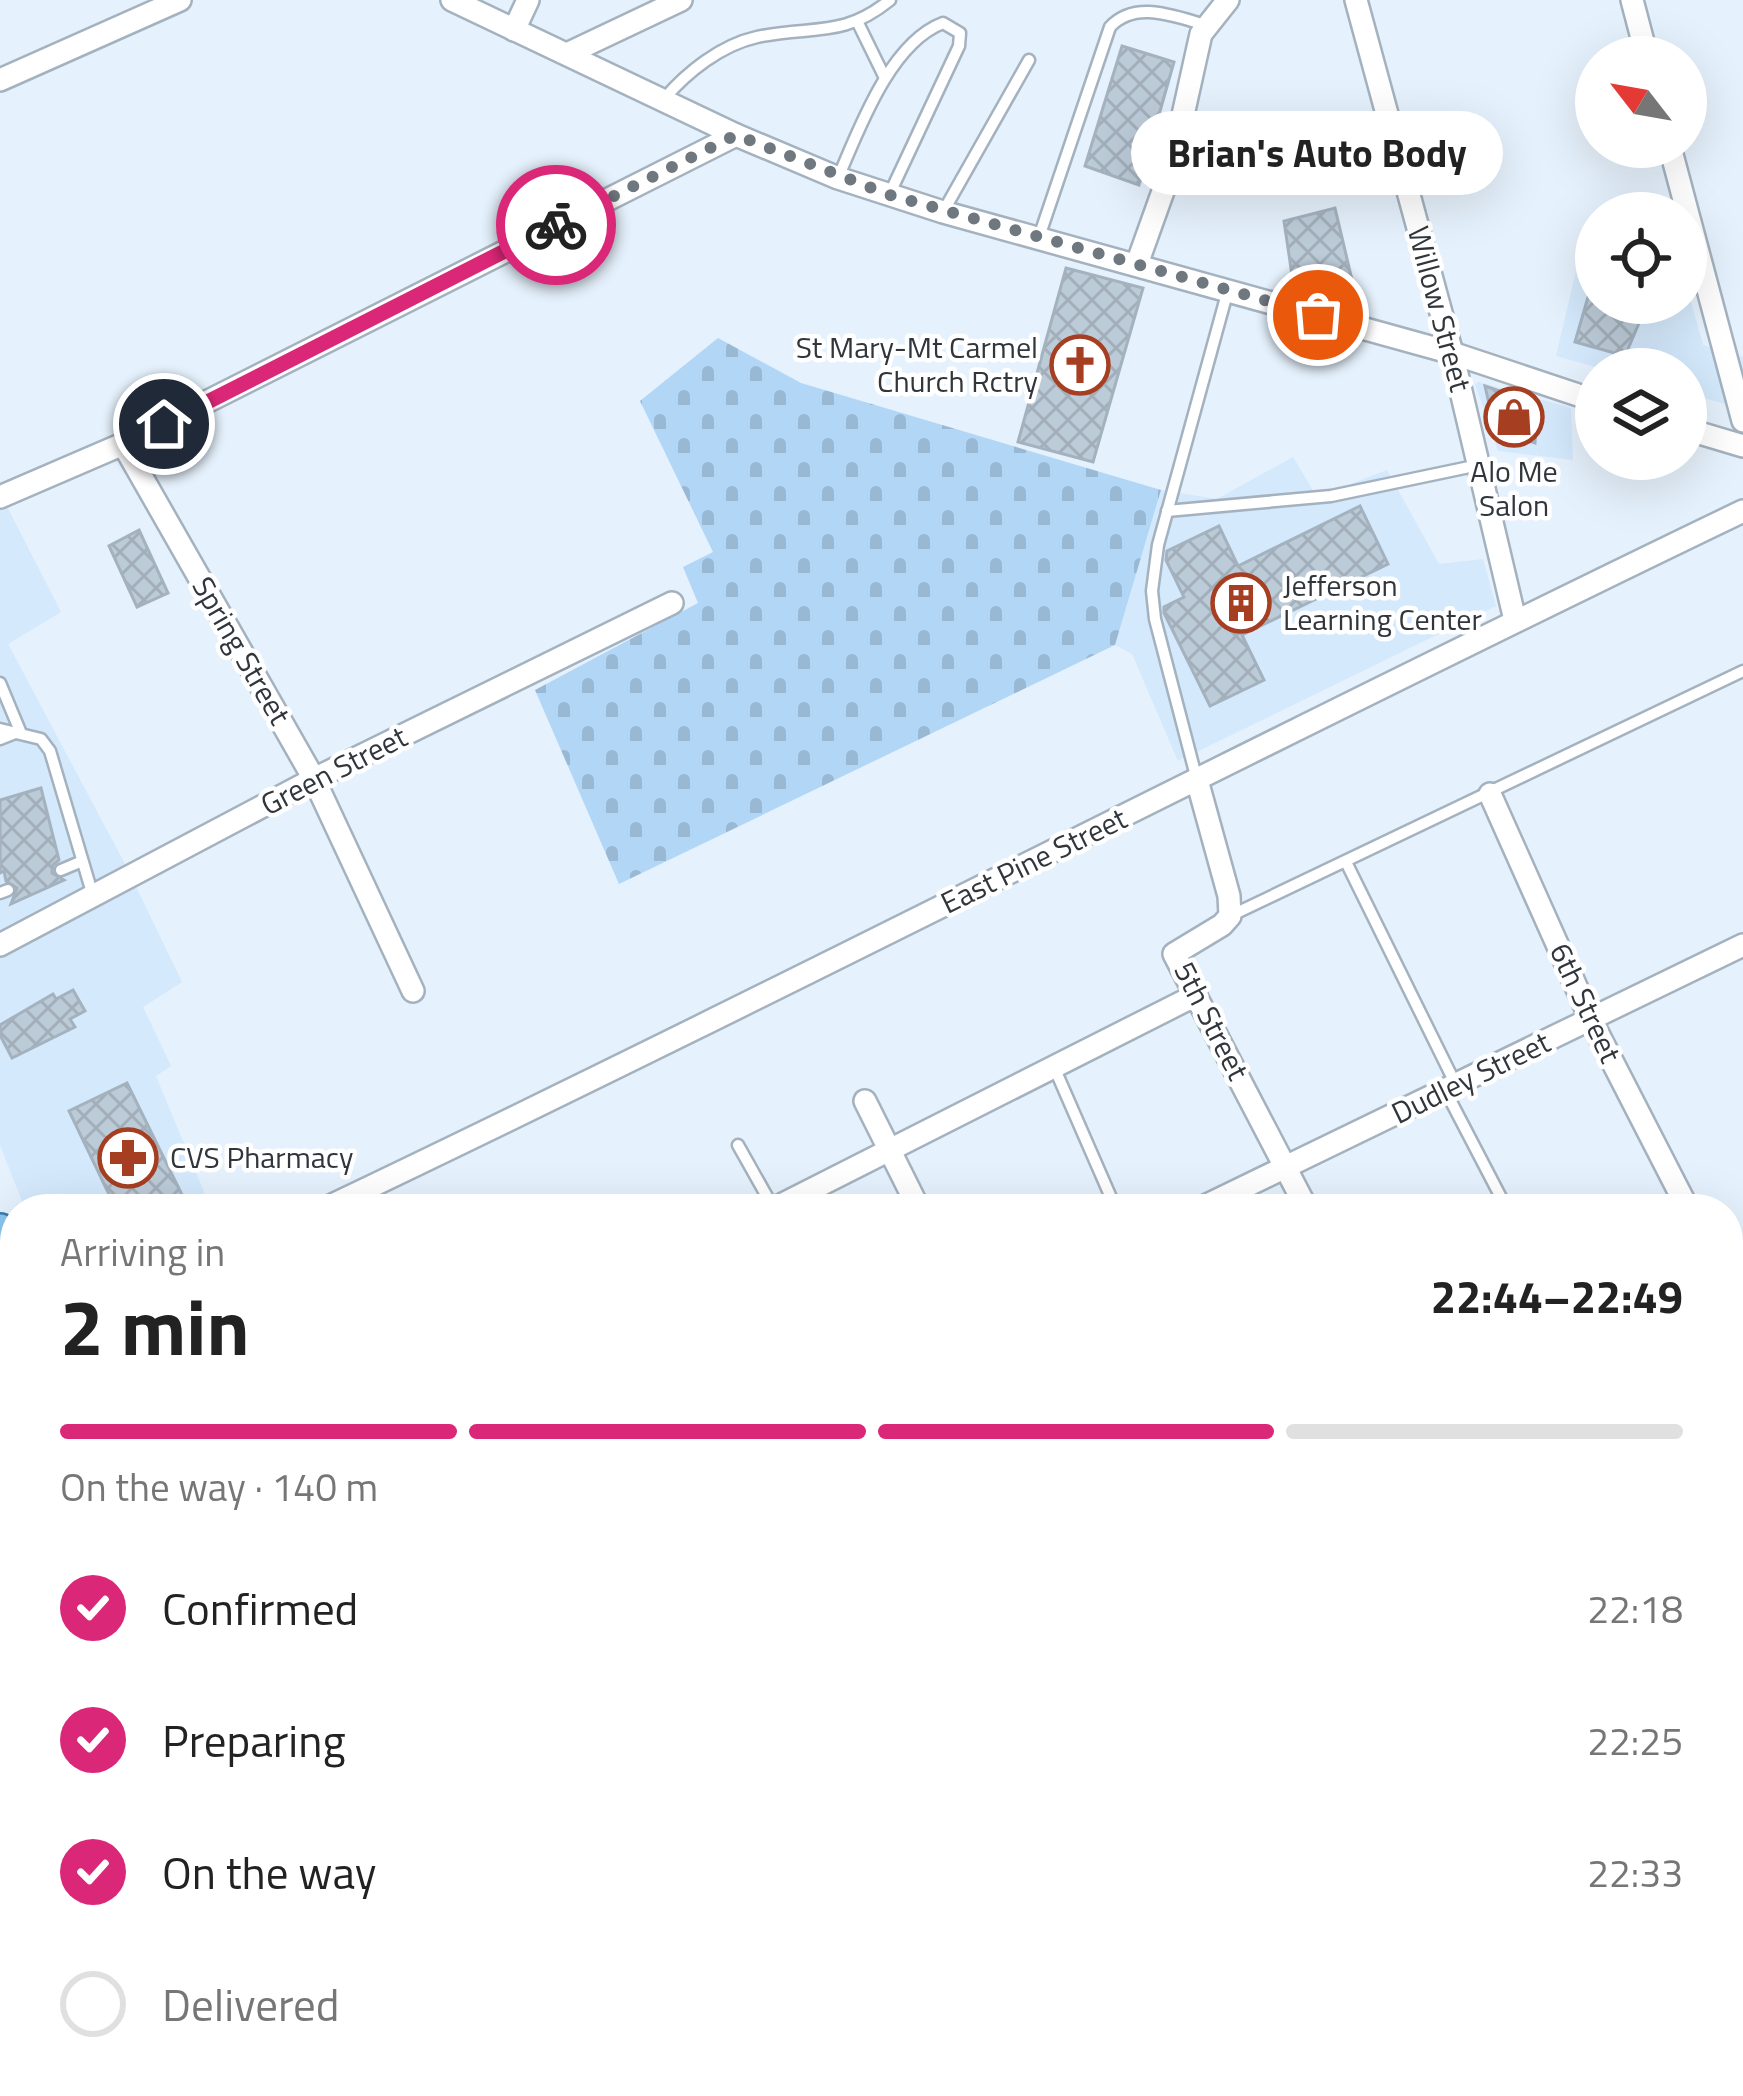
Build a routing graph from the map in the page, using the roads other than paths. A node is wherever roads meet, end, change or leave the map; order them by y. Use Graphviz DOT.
graph roads {
  1 [pos="180,0"];
  2 [pos="452,0"];
  3 [pos="529,0"];
  4 [pos="681,0"];
  5 [pos="890,0"];
  6 [pos="1228,0"];
  7 [pos="1357,0"];
  8 [pos="1632,0"];
  9 [pos="858,23"];
  10 [pos="1208,25"];
  11 [pos="514,30"];
  12 [pos="1641,36"];
  13 [pos="567,54"];
  14 [pos="1029,60"];
  15 [pos="884,76"];
  16 [pos="0,80"];
  17 [pos="664,99"];
  18 [pos="736,135"];
  19 [pos="1676,168"];
  20 [pos="838,178"];
  21 [pos="890,195"];
  22 [pos="943,212"];
  23 [pos="1039,238"];
  24 [pos="1137,264"];
  25 [pos="1228,290"];
  26 [pos="1452,353"];
  27 [pos="1575,394"];
  28 [pos="1743,422"];
  29 [pos="1707,436"];
  30 [pos="123,444"];
  31 [pos="1743,446"];
  32 [pos="1479,465"];
  33 [pos="0,497"];
  34 [pos="1167,511"];
  35 [pos="1743,511"];
  36 [pos="672,603"];
  37 [pos="1515,620"];
  38 [pos="1743,671"];
  39 [pos="0,683"];
  40 [pos="0,729"];
  41 [pos="20,731"];
  42 [pos="0,739"];
  43 [pos="314,779"];
  44 [pos="1197,780"];
  45 [pos="1490,794"];
  46 [pos="80,862"];
  47 [pos="1346,862"];
  48 [pos="62,869"];
  49 [pos="93,896"];
  50 [pos="1230,916"];
  51 [pos="0,945"];
  52 [pos="1743,945"];
  53 [pos="413,991"];
  54 [pos="1196,995"];
  55 [pos="1592,1020"];
  56 [pos="1054,1067"];
  57 [pos="1451,1087"];
  58 [pos="865,1101"];
  59 [pos="738,1145"];
  60 [pos="889,1150"];
  61 [pos="1286,1166"];
  62 [pos="355,1194"];
  63 [pos="766,1194"];
  64 [pos="803,1194"];
  65 [pos="911,1194"];
  66 [pos="1109,1194"];
  67 [pos="1229,1194"];
  68 [pos="1299,1194"];
  69 [pos="1500,1194"];
  70 [pos="1680,1194"];
  1 -- 16 [label="street"];
  2 -- 11 [label="street"];
  3 -- 11 [label="street"];
  4 -- 13 [label="street"];
  5 -- 9 [label="lane"];
  6 -- 10 [label="street"];
  7 -- 26 [label="street, Willow Street"];
  8 -- 12 [label="street"];
  9 -- 15 [label="lane"];
  9 -- 17 [label="lane"];
  10 -- 23 [label="lane"];
  10 -- 24 [label="street"];
  11 -- 13 [label="street"];
  13 -- 17 [label="street"];
  14 -- 22 [label="lane"];
  15 -- 20 [label="lane"];
  15 -- 21 [label="lane"];
  17 -- 18 [label="street"];
  18 -- 20 [label="street"];
  18 -- 30 [label="street"];
  19 -- 28 [label="street"];
  20 -- 21 [label="street"];
  21 -- 22 [label="street"];
  22 -- 23 [label="street"];
  23 -- 24 [label="street"];
  24 -- 25 [label="street"];
  25 -- 26 [label="street"];
  25 -- 34 [label="lane"];
  26 -- 27 [label="street"];
  26 -- 32 [label="street, Willow Street"];
  29 -- 31 [label="street"];
  30 -- 33 [label="street"];
  30 -- 43 [label="street, Spring Street"];
  32 -- 34 [label="lane"];
  32 -- 37 [label="street, Willow Street"];
  34 -- 44 [label="lane"];
  35 -- 37 [label="street, East Pine Street"];
  36 -- 43 [label="street, Green Street"];
  37 -- 44 [label="street, East Pine Street"];
  38 -- 45 [label="lane"];
  39 -- 41 [label="lane"];
  40 -- 41 [label="lane"];
  41 -- 42 [label="lane"];
  41 -- 46 [label="lane"];
  43 -- 49 [label="street, Green Street"];
  43 -- 53 [label="street, Spring Street"];
  44 -- 50 [label="street"];
  44 -- 62 [label="street, East Pine Street"];
  45 -- 47 [label="lane"];
  45 -- 55 [label="street, 6th Street"];
  46 -- 48 [label="lane"];
  46 -- 49 [label="lane"];
  47 -- 50 [label="lane"];
  47 -- 57 [label="lane"];
  49 -- 51 [label="street, Green Street"];
  50 -- 54 [label="street, 5th Street"];
  52 -- 55 [label="street, Dudley Street"];
  54 -- 56 [label="street"];
  54 -- 61 [label="street, 5th Street"];
  55 -- 57 [label="street, Dudley Street"];
  55 -- 70 [label="street, 6th Street"];
  56 -- 60 [label="street"];
  56 -- 66 [label="lane"];
  57 -- 61 [label="street, Dudley Street"];
  57 -- 69 [label="lane"];
  58 -- 60 [label="street"];
  59 -- 63 [label="lane"];
  60 -- 64 [label="street"];
  60 -- 65 [label="street"];
  61 -- 67 [label="street, Dudley Street"];
  61 -- 68 [label="street, 5th Street"];
}
